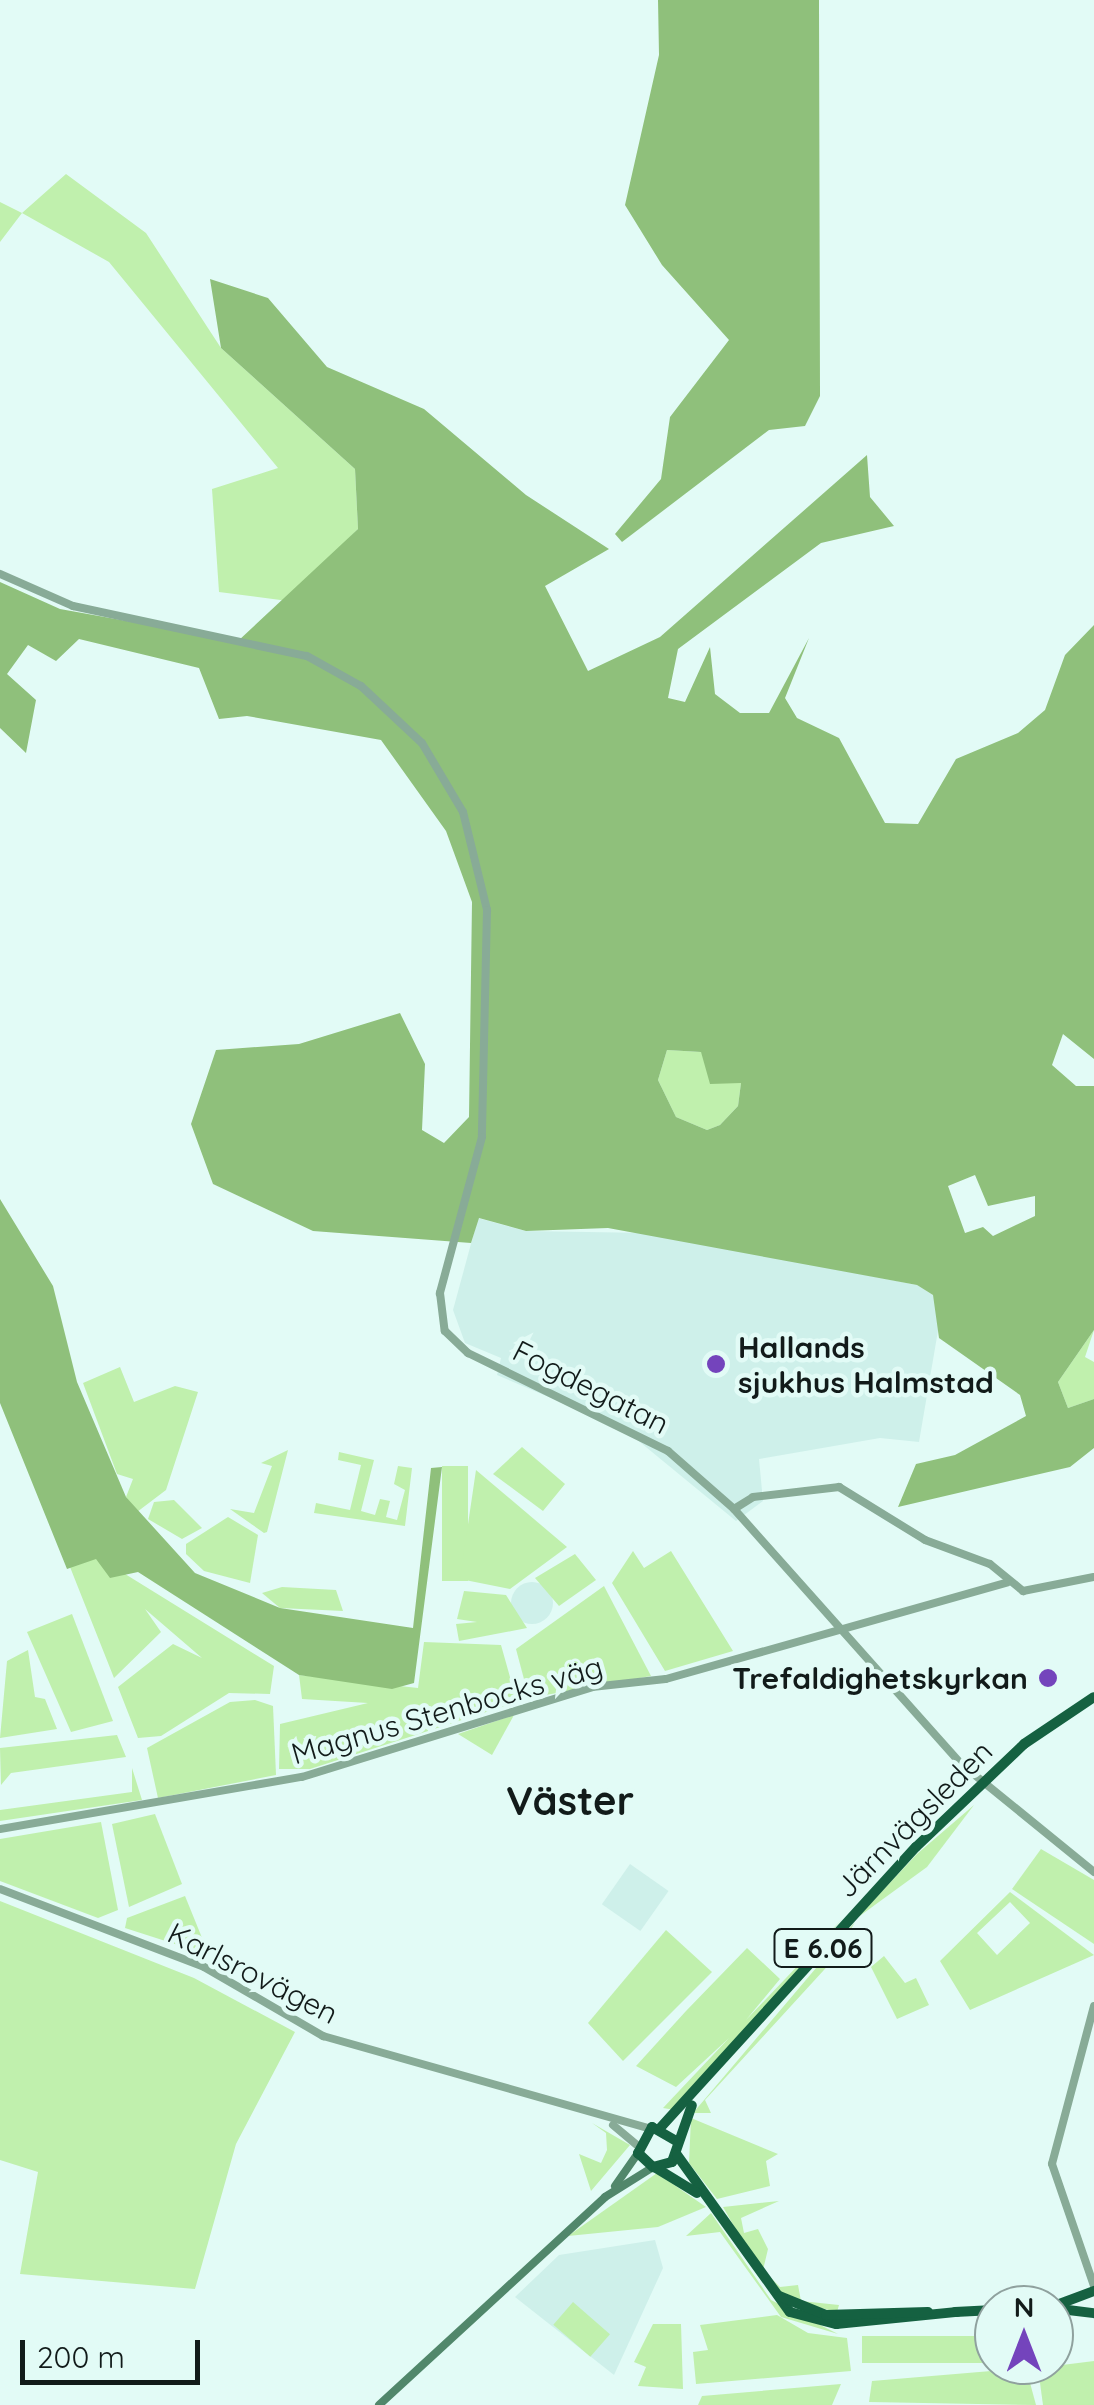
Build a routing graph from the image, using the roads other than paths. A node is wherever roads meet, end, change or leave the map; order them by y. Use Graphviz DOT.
graph roads {
  1 [pos="0,574"];
  2 [pos="734,1509"];
  3 [pos="1094,1577"];
  4 [pos="1012,1584"];
  5 [pos="838,1627"];
  6 [pos="1094,1698"];
  7 [pos="982,1784"];
  8 [pos="0,1830"];
  9 [pos="1094,1872"];
  10 [pos="0,1889"];
  11 [pos="1094,2006"];
  12 [pos="706,2083"];
  13 [pos="605,2120"];
  14 [pos="655,2128"];
  15 [pos="679,2138"];
  16 [pos="638,2149"];
  17 [pos="677,2155"];
  18 [pos="654,2167"];
  19 [pos="704,2192"];
  20 [pos="605,2197"];
  21 [pos="716,2211"];
  22 [pos="1091,2264"];
  23 [pos="1094,2288"];
  24 [pos="974,2311"];
  25 [pos="379,2405"];
  1 -- 2 [label="street, Fogdegatan"];
  2 -- 4 [label="street"];
  2 -- 5 [label="street, Fogdegatan"];
  3 -- 4 [label="street, Magnus Stenbocks väg"];
  4 -- 5 [label="street, Magnus Stenbocks väg"];
  5 -- 7 [label="street, Fogdegatan"];
  5 -- 8 [label="street, Magnus Stenbocks väg"];
  6 -- 7 [label="highway, Järnvägsleden / E 6.06"];
  7 -- 9 [label="street, Fogdegatan"];
  7 -- 12 [label="highway, Järnvägsleden / E 6.06"];
  10 -- 13 [label="street, Karlsrovägen"];
  11 -- 22 [label="street"];
  12 -- 14 [label="highway, Järnvägsleden / E 6.06"];
  12 -- 15 [label="highway, Järnvägsleden / E 6.06"];
  13 -- 14 [label="street, Karlsrovägen"];
  13 -- 16 [label="street, Karlsrovägen"];
  14 -- 15 [label="highway"];
  14 -- 16 [label="highway, E 6.06"];
  15 -- 17 [label="highway, E 6.06"];
  15 -- 19 [label="highway"];
  16 -- 18 [label="highway"];
  16 -- 20 [label="main road"];
  17 -- 18 [label="highway"];
  17 -- 19 [label="highway"];
  18 -- 20 [label="main road"];
  18 -- 21 [label="highway"];
  19 -- 21 [label="highway"];
  20 -- 25 [label="main road"];
  21 -- 24 [label="highway"];
  22 -- 23 [label="street"];
}
